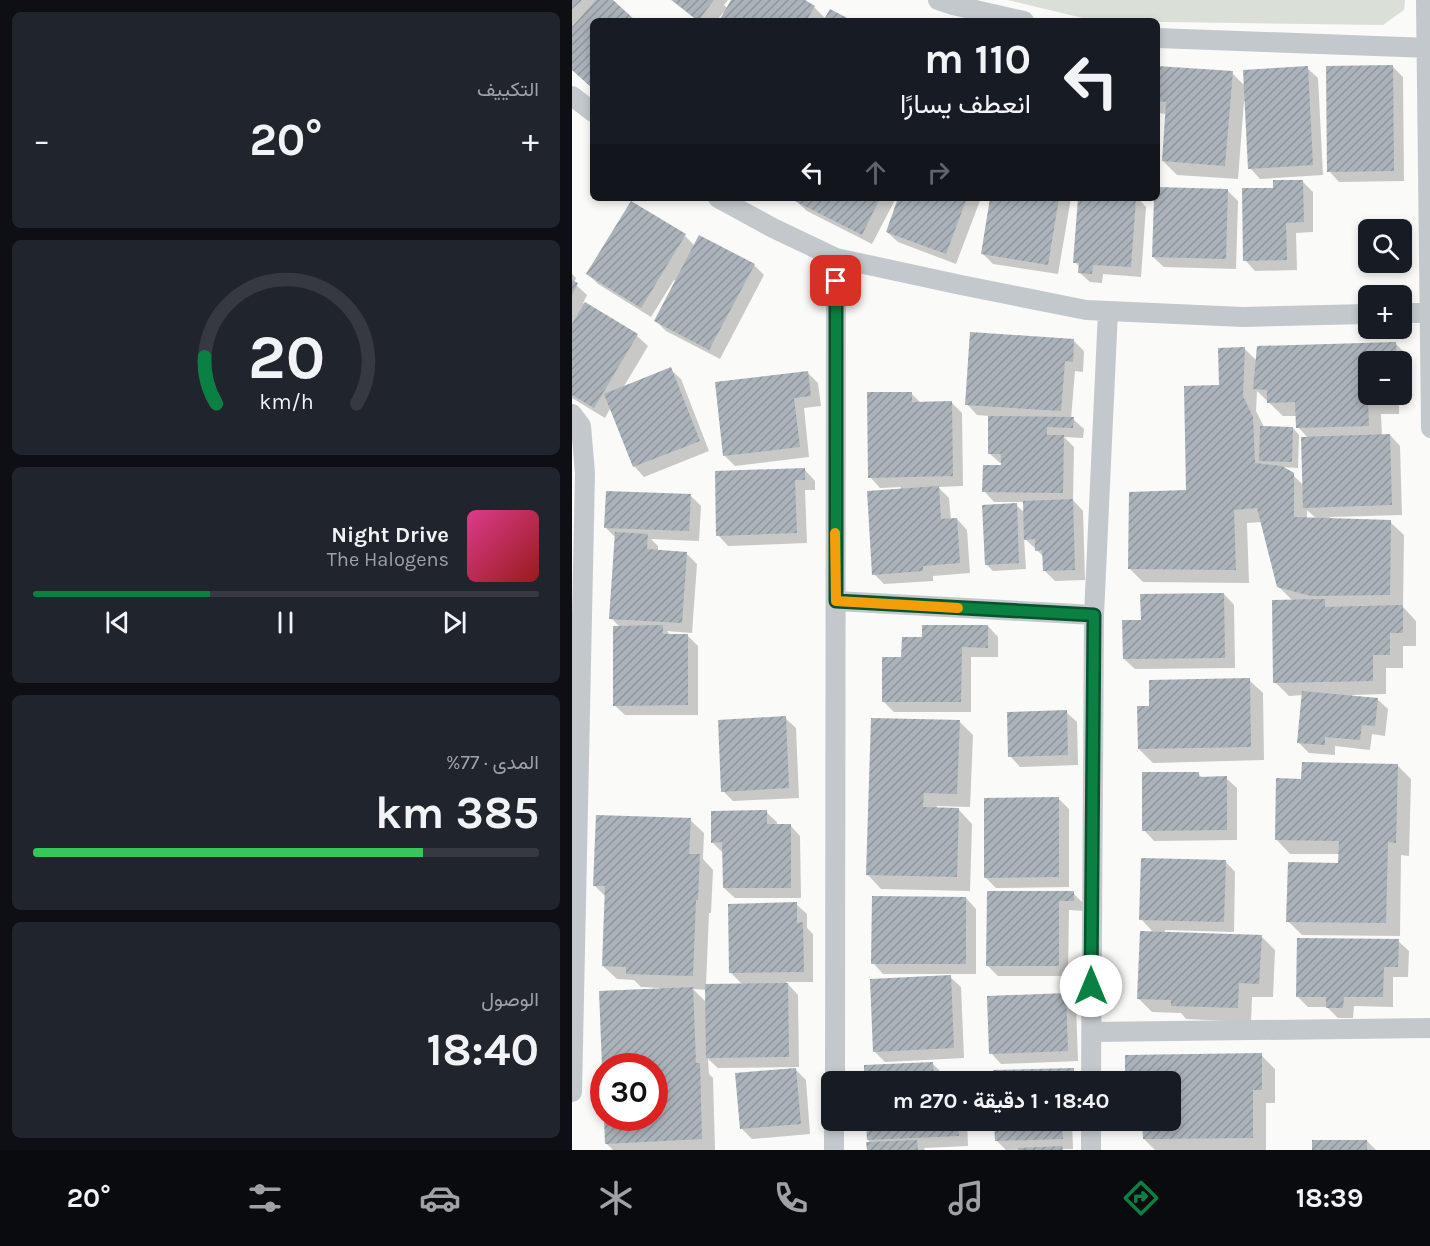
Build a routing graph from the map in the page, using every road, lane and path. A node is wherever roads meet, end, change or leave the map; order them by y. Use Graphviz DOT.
graph roads {
  1 [pos="938,0"];
  2 [pos="1426,0"];
  3 [pos="1011,18"];
  4 [pos="1160,38"];
  5 [pos="1428,48"];
  6 [pos="572,96"];
  7 [pos="590,110"];
  8 [pos="724,201"];
  9 [pos="836,258"];
  10 [pos="1108,311"];
  11 [pos="1430,313"];
  12 [pos="1358,314"];
  13 [pos="1412,314"];
  14 [pos="572,414"];
  15 [pos="1430,428"];
  16 [pos="836,601"];
  17 [pos="1094,615"];
  18 [pos="1430,1028"];
  19 [pos="1091,1032"];
  20 [pos="834,1071"];
  21 [pos="1091,1071"];
  22 [pos="572,1092"];
  23 [pos="834,1131"];
  24 [pos="1091,1131"];
  25 [pos="834,1150"];
  26 [pos="1091,1150"];
  1 -- 3 [label="street"];
  2 -- 5 [label="street"];
  4 -- 5 [label="street"];
  5 -- 11 [label="street"];
  6 -- 7 [label="street"];
  8 -- 9 [label="street"];
  9 -- 10 [label="street"];
  9 -- 16 [label="street"];
  10 -- 12 [label="street"];
  10 -- 17 [label="street"];
  11 -- 13 [label="street"];
  11 -- 15 [label="street"];
  14 -- 22 [label="street"];
  16 -- 17 [label="street"];
  16 -- 20 [label="street"];
  17 -- 19 [label="street"];
  18 -- 19 [label="street"];
  19 -- 21 [label="street"];
  23 -- 25 [label="street"];
  24 -- 26 [label="street"];
}
